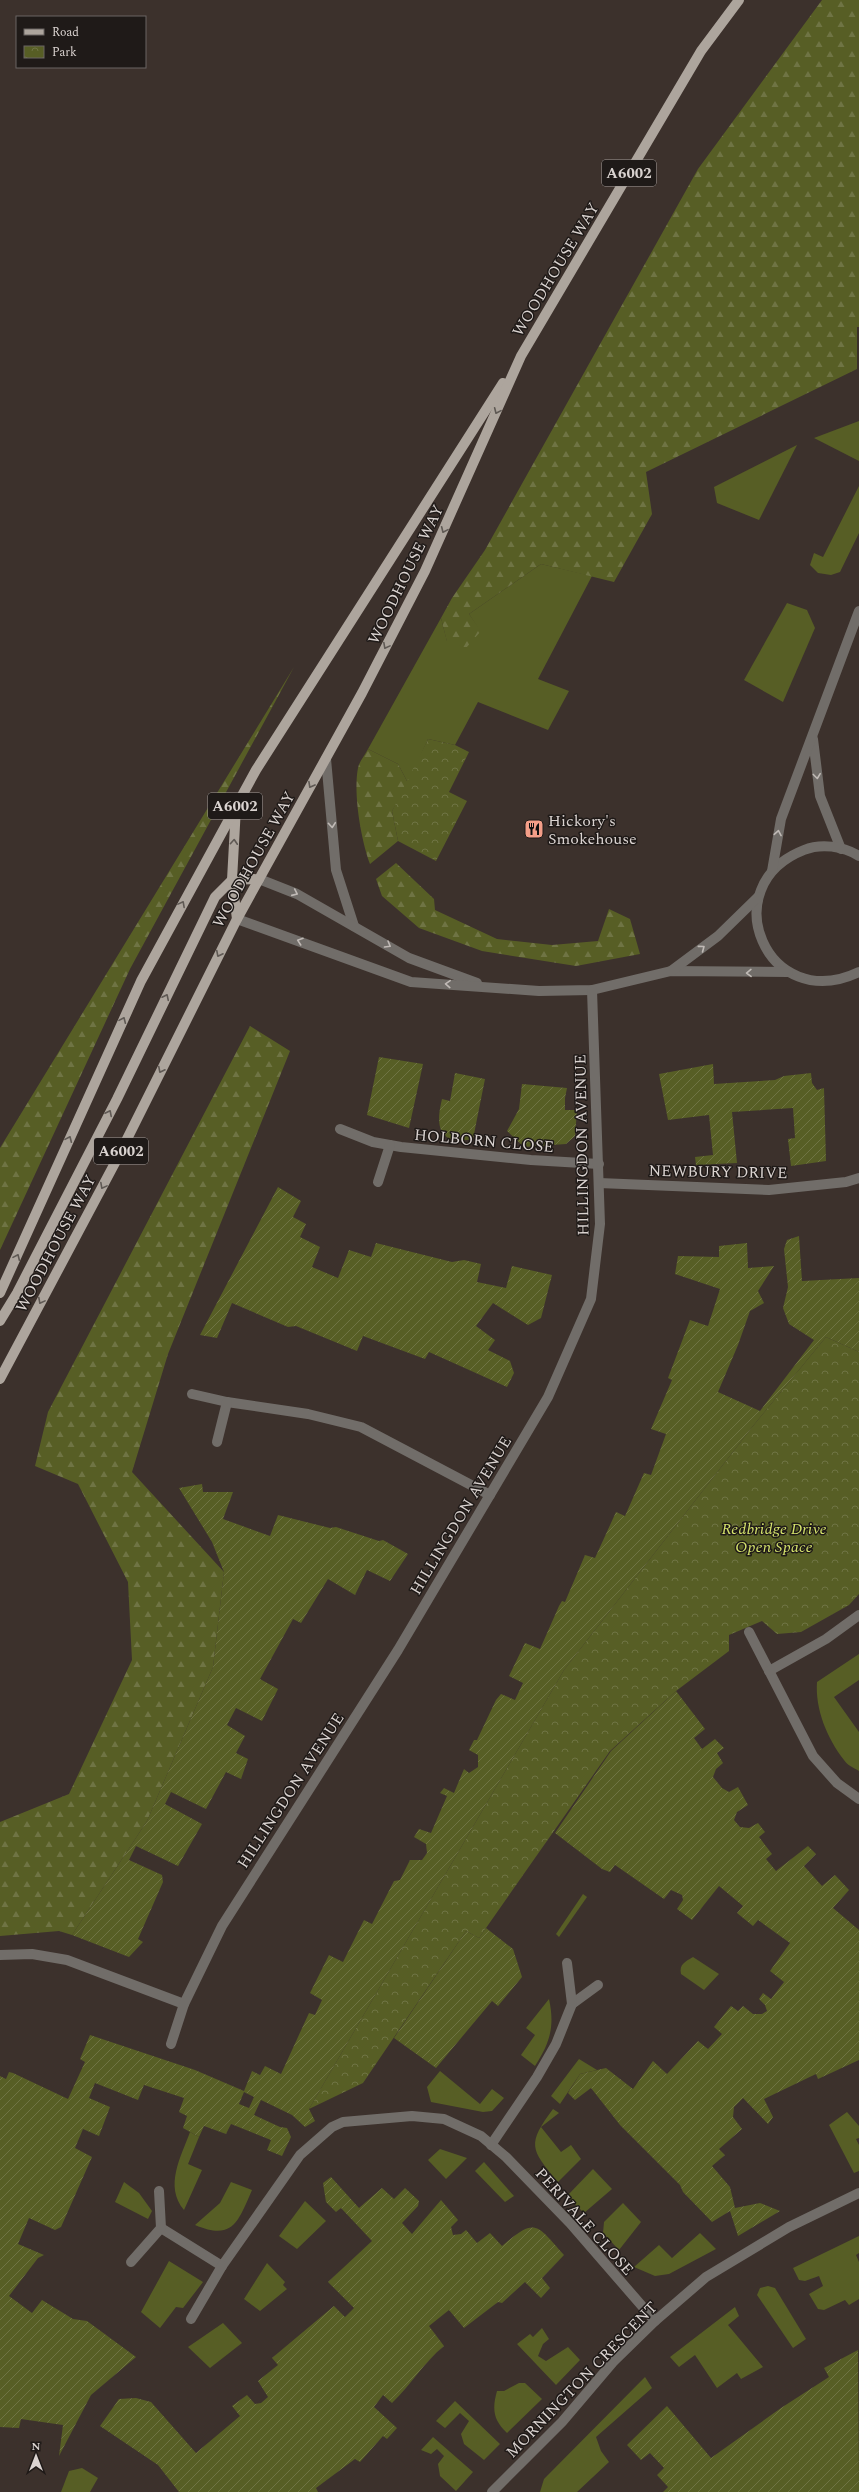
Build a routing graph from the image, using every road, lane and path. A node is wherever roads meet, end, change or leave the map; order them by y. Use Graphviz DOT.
graph roads {
  1 [pos="739,0"];
  2 [pos="524,350"];
  3 [pos="859,611"];
  4 [pos="813,737"];
  5 [pos="326,758"];
  6 [pos="236,805"];
  7 [pos="841,849"];
  8 [pos="859,856"];
  9 [pos="772,871"];
  10 [pos="259,879"];
  11 [pos="232,880"];
  12 [pos="758,898"];
  13 [pos="237,919"];
  14 [pos="354,926"];
  15 [pos="671,971"];
  16 [pos="788,972"];
  17 [pos="859,972"];
  18 [pos="487,986"];
  19 [pos="592,990"];
  20 [pos="340,1129"];
  21 [pos="390,1145"];
  22 [pos="599,1164"];
  23 [pos="859,1178"];
  24 [pos="378,1182"];
  25 [pos="599,1183"];
  26 [pos="0,1293"];
  27 [pos="0,1321"];
  28 [pos="0,1379"];
  29 [pos="192,1394"];
  30 [pos="227,1402"];
  31 [pos="217,1442"];
  32 [pos="490,1494"];
  33 [pos="859,1615"];
  34 [pos="748,1632"];
  35 [pos="769,1671"];
  36 [pos="859,1798"];
  37 [pos="0,1955"];
  38 [pos="567,1963"];
  39 [pos="598,1985"];
  40 [pos="184,2004"];
  41 [pos="572,2004"];
  42 [pos="171,2044"];
  43 [pos="491,2145"];
  44 [pos="159,2191"];
  45 [pos="859,2193"];
  46 [pos="161,2228"];
  47 [pos="131,2262"];
  48 [pos="222,2266"];
  49 [pos="191,2319"];
  50 [pos="655,2321"];
  51 [pos="492,2492"];
  1 -- 2 [label="main road, WOODHOUSE WAY / A6002"];
  2 -- 5 [label="main road, WOODHOUSE WAY / A6002, one-way"];
  2 -- 6 [label="main road, WOODHOUSE WAY / A6002"];
  3 -- 4 [label="street"];
  4 -- 7 [label="street, one-way"];
  9 -- 4 [label="street, one-way"];
  5 -- 10 [label="main road, WOODHOUSE WAY / A6002, one-way"];
  5 -- 14 [label="street, one-way"];
  11 -- 6 [label="main road, one-way"];
  26 -- 6 [label="main road, WOODHOUSE WAY / A6002, one-way"];
  7 -- 8 [label="street"];
  7 -- 9 [label="street"];
  9 -- 12 [label="street"];
  10 -- 11 [label="main road"];
  10 -- 13 [label="main road, WOODHOUSE WAY / A6002"];
  10 -- 14 [label="street, one-way"];
  11 -- 13 [label="main road"];
  27 -- 11 [label="main road, A6002, one-way"];
  15 -- 12 [label="street, one-way"];
  12 -- 16 [label="street"];
  18 -- 13 [label="street, one-way"];
  13 -- 28 [label="main road, WOODHOUSE WAY / A6002, one-way"];
  14 -- 18 [label="street, one-way"];
  16 -- 15 [label="street, one-way"];
  15 -- 19 [label="street"];
  16 -- 17 [label="street"];
  18 -- 19 [label="street"];
  19 -- 22 [label="street, HILLINGDON AVENUE"];
  20 -- 21 [label="street, HOLBORN CLOSE"];
  21 -- 22 [label="street, HOLBORN CLOSE"];
  21 -- 24 [label="street, HOLBORN CLOSE"];
  22 -- 25 [label="street, HILLINGDON AVENUE"];
  23 -- 25 [label="street, NEWBURY DRIVE"];
  25 -- 32 [label="street, HILLINGDON AVENUE"];
  29 -- 30 [label="street"];
  30 -- 31 [label="street"];
  30 -- 32 [label="street"];
  32 -- 40 [label="street, HILLINGDON AVENUE"];
  33 -- 35 [label="street"];
  34 -- 35 [label="street"];
  35 -- 36 [label="street"];
  37 -- 40 [label="street"];
  38 -- 41 [label="street"];
  39 -- 41 [label="street"];
  40 -- 42 [label="street, HILLINGDON AVENUE"];
  41 -- 43 [label="street"];
  43 -- 48 [label="street, PERIVALE CLOSE"];
  43 -- 50 [label="street, PERIVALE CLOSE"];
  44 -- 46 [label="street"];
  45 -- 50 [label="street, MORNINGTON CRESCENT"];
  46 -- 47 [label="street"];
  46 -- 48 [label="street"];
  48 -- 49 [label="street, PERIVALE CLOSE"];
  50 -- 51 [label="street, MORNINGTON CRESCENT"];
}
